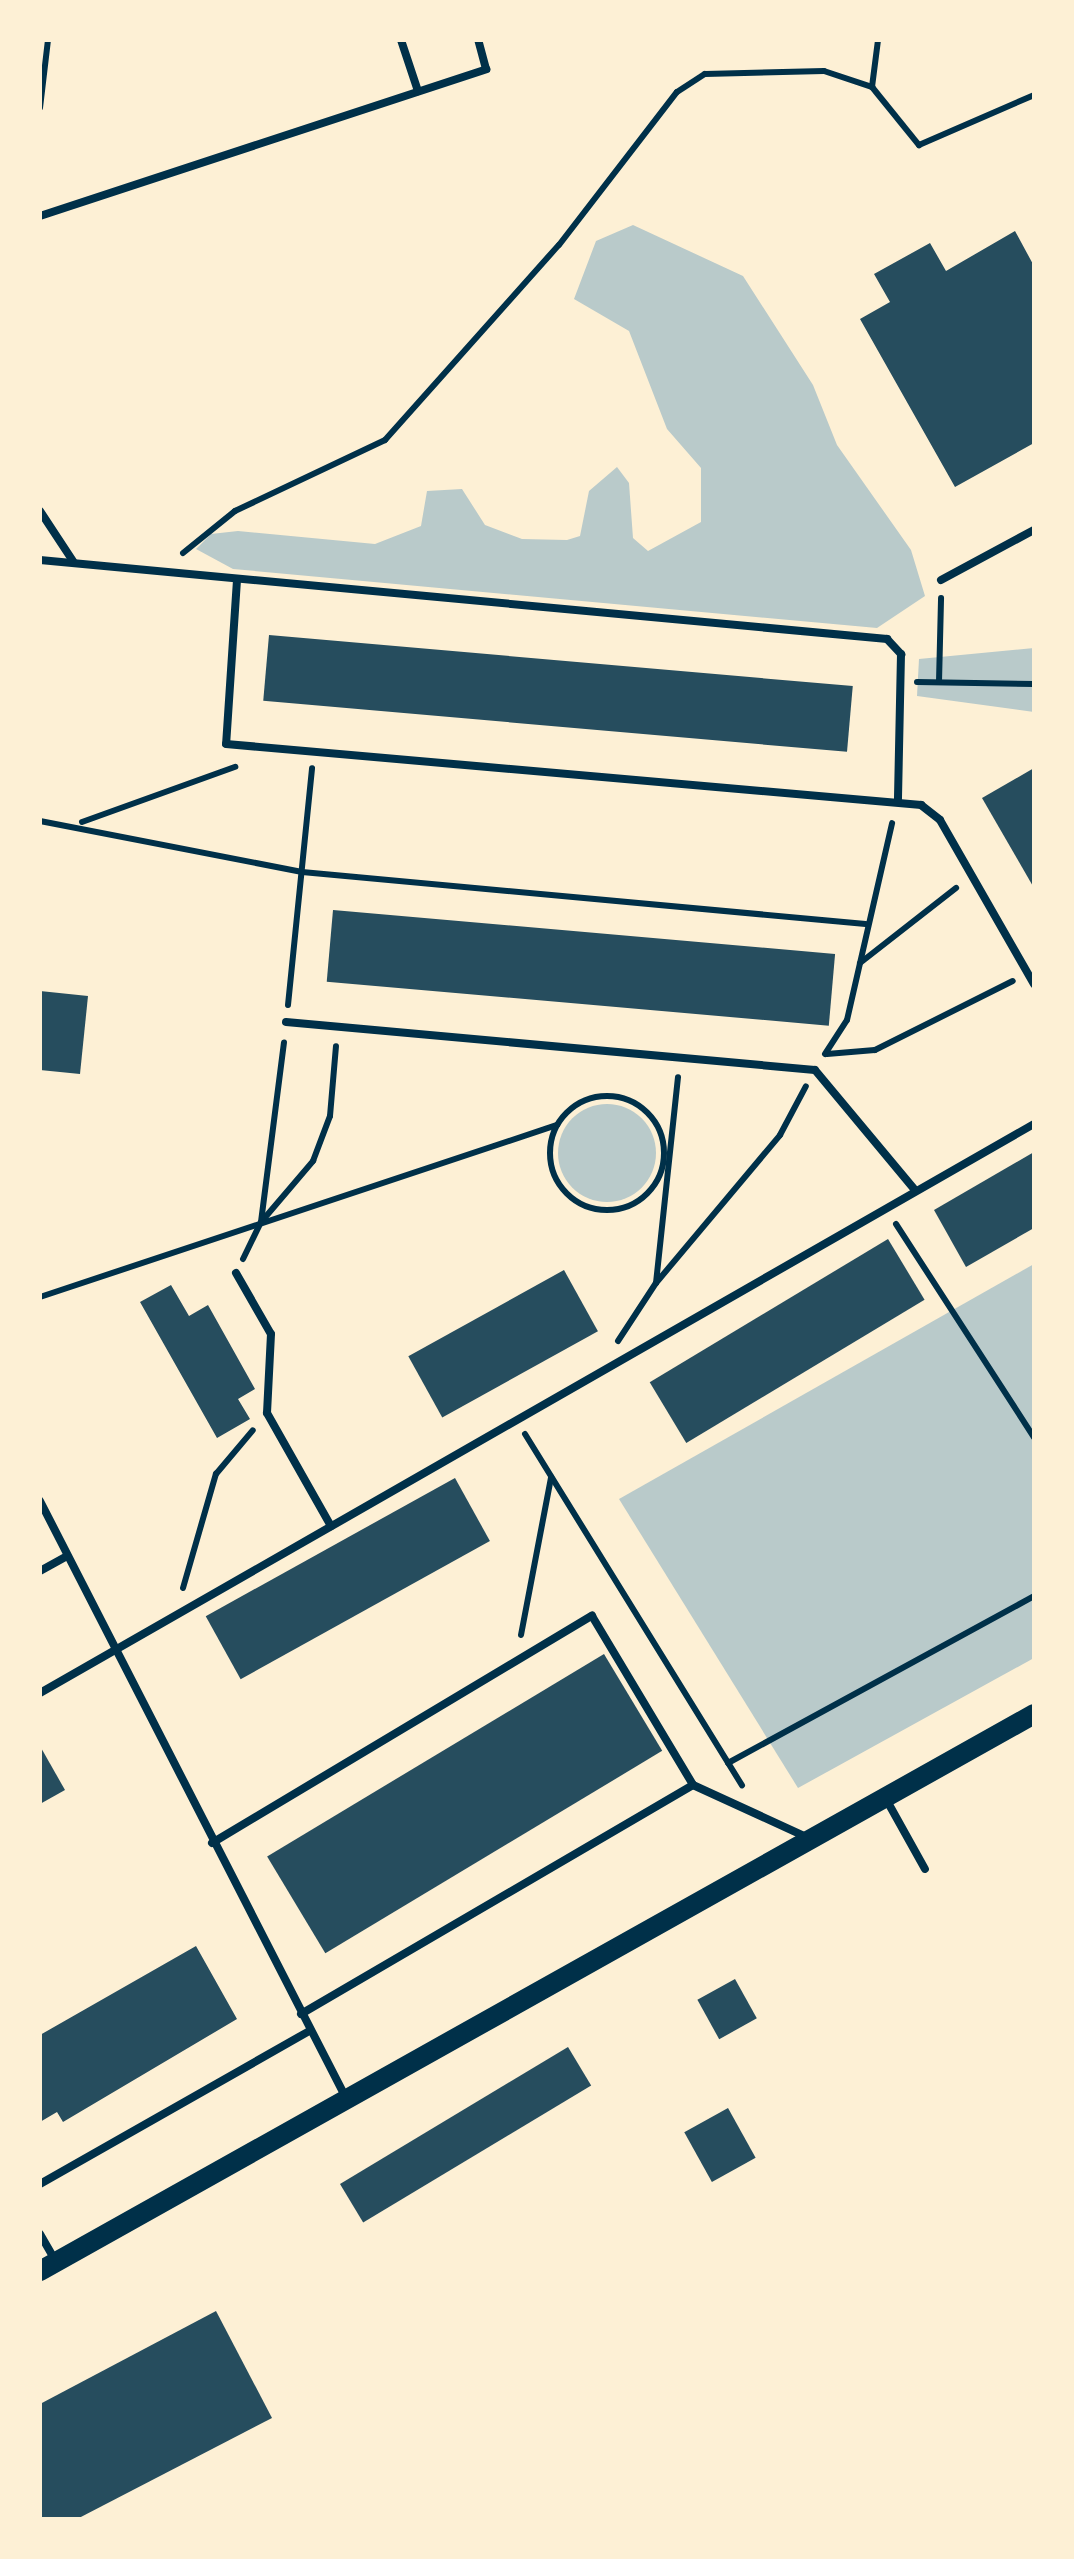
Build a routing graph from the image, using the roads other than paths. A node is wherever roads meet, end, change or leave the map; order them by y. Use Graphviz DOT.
graph roads {
  1 [pos="400,40"];
  2 [pos="478,40"];
  3 [pos="418,92"];
  4 [pos="40,216"];
  5 [pos="40,511"];
  6 [pos="1034,530"];
  7 [pos="40,560"];
  8 [pos="74,562"];
  9 [pos="236,580"];
  10 [pos="941,580"];
  11 [pos="898,800"];
  12 [pos="1034,984"];
  13 [pos="286,1022"];
  14 [pos="1034,1124"];
  15 [pos="915,1190"];
  16 [pos="236,1273"];
  17 [pos="40,1501"];
  18 [pos="331,1526"];
  19 [pos="67,1556"];
  20 [pos="40,1572"];
  21 [pos="113,1653"];
  22 [pos="40,1693"];
  23 [pos="1034,1714"];
  24 [pos="692,1785"];
  25 [pos="886,1798"];
  26 [pos="812,1839"];
  27 [pos="212,1842"];
  28 [pos="925,1869"];
  29 [pos="301,2014"];
  30 [pos="309,2031"];
  31 [pos="348,2102"];
  32 [pos="40,2184"];
  33 [pos="40,2234"];
  34 [pos="48,2266"];
  1 -- 3 [label="lane"];
  2 -- 3 [label="lane"];
  3 -- 4 [label="lane"];
  5 -- 8 [label="lane"];
  6 -- 10 [label="lane"];
  7 -- 8 [label="lane"];
  8 -- 9 [label="lane"];
  9 -- 11 [label="lane"];
  9 -- 11 [label="lane"];
  11 -- 12 [label="lane"];
  13 -- 15 [label="lane"];
  14 -- 15 [label="lane"];
  15 -- 18 [label="lane"];
  16 -- 18 [label="lane"];
  17 -- 19 [label="lane"];
  18 -- 21 [label="lane"];
  19 -- 20 [label="lane"];
  19 -- 21 [label="lane"];
  21 -- 22 [label="lane"];
  21 -- 27 [label="lane"];
  23 -- 25 [label="main road"];
  24 -- 26 [label="lane"];
  24 -- 27 [label="lane"];
  24 -- 29 [label="lane"];
  25 -- 26 [label="main road"];
  25 -- 28 [label="lane"];
  26 -- 31 [label="main road"];
  27 -- 29 [label="lane"];
  29 -- 30 [label="lane"];
  30 -- 31 [label="lane"];
  30 -- 32 [label="lane"];
  31 -- 34 [label="main road"];
  33 -- 34 [label="lane"];
}
